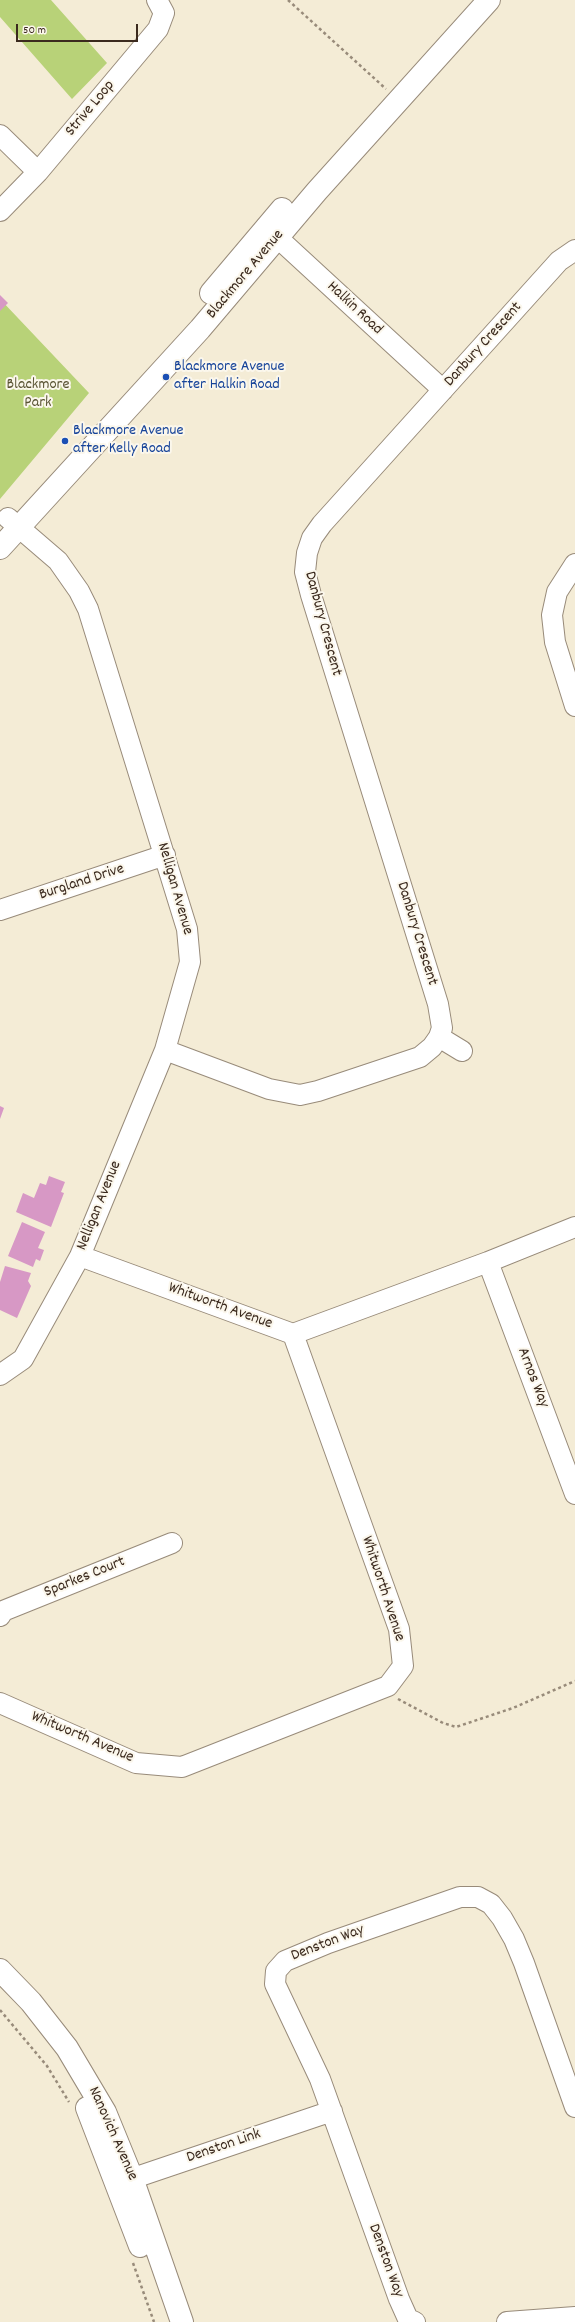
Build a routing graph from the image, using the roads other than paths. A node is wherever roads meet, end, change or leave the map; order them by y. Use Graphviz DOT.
graph roads {
  1 [pos="157,0"];
  2 [pos="471,0"];
  3 [pos="489,0"];
  4 [pos="0,135"];
  5 [pos="38,172"];
  6 [pos="0,211"];
  7 [pos="271,233"];
  8 [pos="575,250"];
  9 [pos="443,390"];
  10 [pos="8,524"];
  11 [pos="0,548"];
  12 [pos="575,564"];
  13 [pos="575,706"];
  14 [pos="165,855"];
  15 [pos="0,910"];
  16 [pos="439,1037"];
  17 [pos="164,1050"];
  18 [pos="462,1051"];
  19 [pos="575,1227"];
  20 [pos="80,1256"];
  21 [pos="488,1262"];
  22 [pos="293,1334"];
  23 [pos="0,1375"];
  24 [pos="575,1494"];
  25 [pos="172,1543"];
  26 [pos="0,1616"];
  27 [pos="0,1703"];
  28 [pos="0,1970"];
  29 [pos="0,1990"];
  30 [pos="575,2107"];
  31 [pos="332,2110"];
  32 [pos="124,2181"];
  33 [pos="575,2317"];
  34 [pos="167,2322"];
  35 [pos="182,2322"];
  36 [pos="415,2322"];
  37 [pos="507,2322"];
  1 -- 5 [label="street, Strive Loop"];
  2 -- 7 [label="street, Blackmore Avenue"];
  3 -- 7 [label="street, Blackmore Avenue"];
  4 -- 5 [label="street"];
  5 -- 6 [label="street, Strive Loop"];
  7 -- 9 [label="street, Halkin Road"];
  7 -- 10 [label="street, Blackmore Avenue"];
  8 -- 9 [label="street, Danbury Crescent"];
  9 -- 16 [label="street, Danbury Crescent"];
  10 -- 11 [label="street, Blackmore Avenue"];
  10 -- 14 [label="street, Nelligan Avenue"];
  12 -- 13 [label="street"];
  14 -- 15 [label="street, Burgland Drive"];
  14 -- 17 [label="street, Nelligan Avenue"];
  16 -- 17 [label="street"];
  16 -- 18 [label="street"];
  17 -- 20 [label="street, Nelligan Avenue"];
  19 -- 21 [label="street"];
  20 -- 22 [label="street, Whitworth Avenue"];
  20 -- 23 [label="street, Nelligan Avenue"];
  21 -- 22 [label="street"];
  21 -- 24 [label="street, Arnos Way"];
  22 -- 27 [label="street, Whitworth Avenue"];
  25 -- 26 [label="street, Sparkes Court"];
  28 -- 32 [label="street, Nanovich Avenue"];
  29 -- 32 [label="street, Nanovich Avenue"];
  30 -- 31 [label="street, Denston Way"];
  31 -- 32 [label="street, Denston Link"];
  31 -- 36 [label="street, Denston Way"];
  32 -- 34 [label="street, Nanovich Avenue"];
  32 -- 35 [label="street, Nanovich Avenue"];
  33 -- 37 [label="street"];
}
